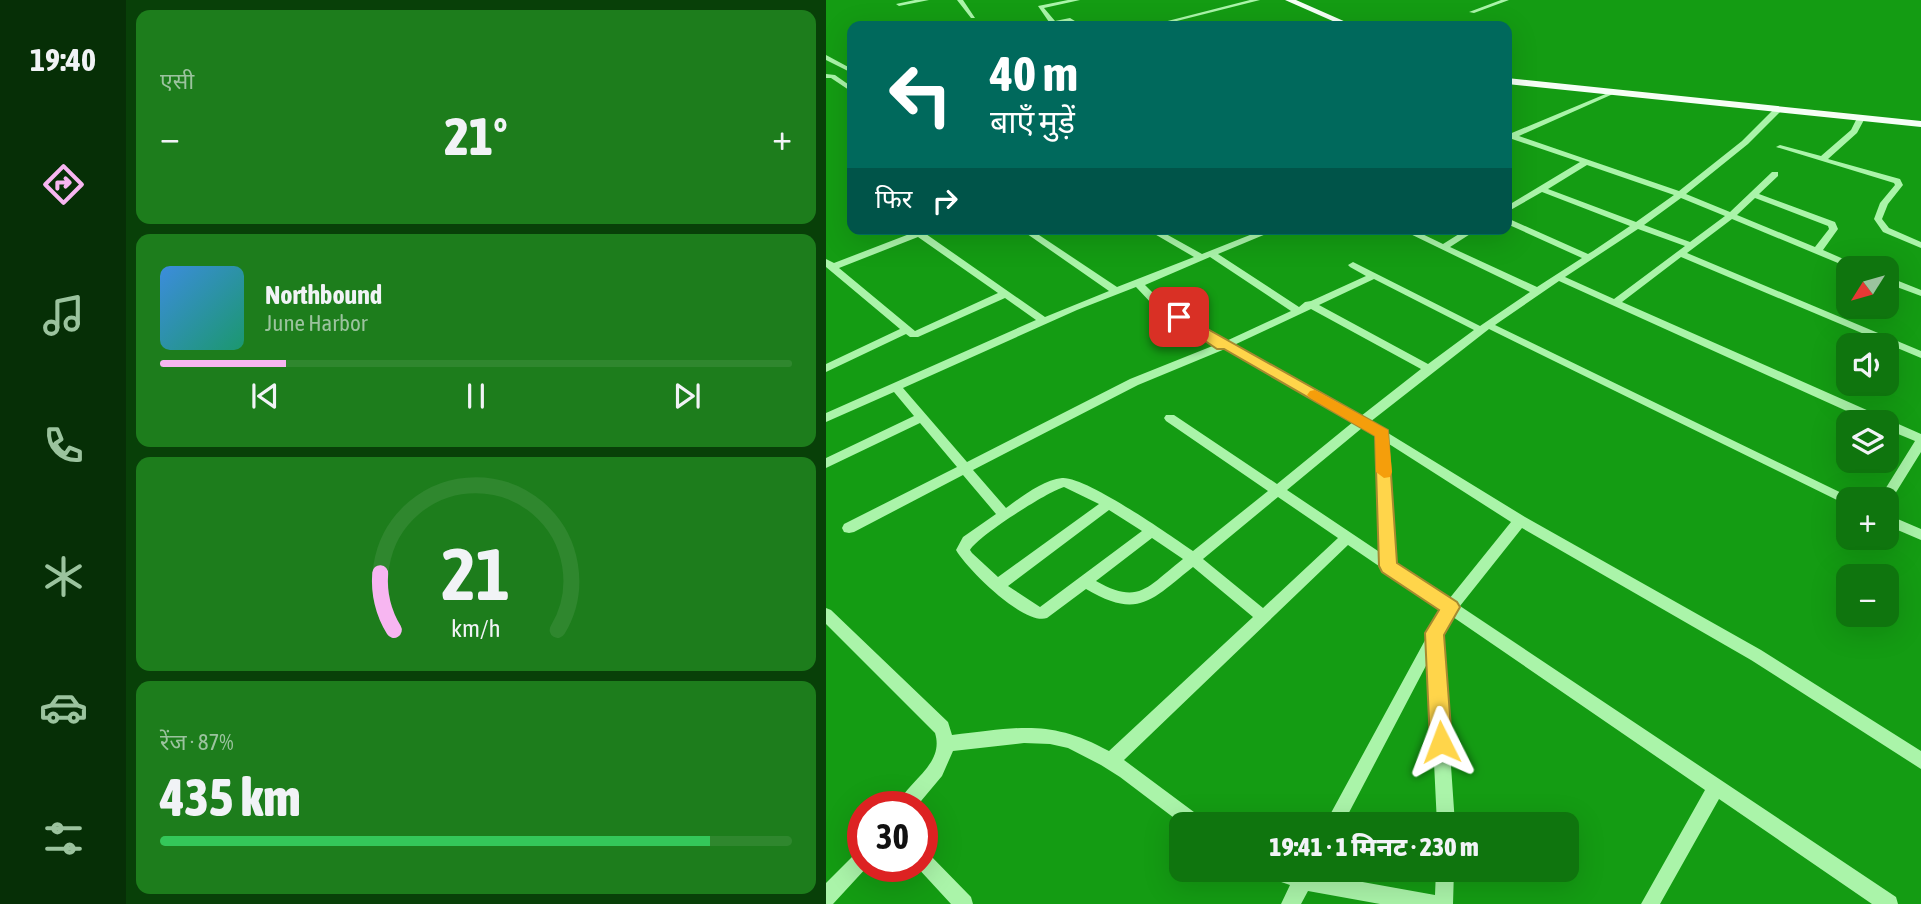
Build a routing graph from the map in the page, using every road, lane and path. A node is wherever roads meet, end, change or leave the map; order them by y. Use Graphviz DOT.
graph roads {
  1 [pos="926,0"];
  2 [pos="960,0"];
  3 [pos="1077,0"];
  4 [pos="1257,0"];
  5 [pos="1289,0"];
  6 [pos="1506,0"];
  7 [pos="899,4"];
  8 [pos="1472,12"];
  9 [pos="973,17"];
  10 [pos="1051,21"];
  11 [pos="1171,21"];
  12 [pos="1339,21"];
  13 [pos="826,57"];
  14 [pos="847,68"];
  15 [pos="847,71"];
  16 [pos="827,76"];
  17 [pos="1512,82"];
  18 [pos="847,86"];
  19 [pos="1610,94"];
  20 [pos="1778,110"];
  21 [pos="1861,118"];
  22 [pos="1921,124"];
  23 [pos="1512,136"];
  24 [pos="1512,138"];
  25 [pos="1780,147"];
  26 [pos="1823,159"];
  27 [pos="1585,163"];
  28 [pos="1775,174"];
  29 [pos="1541,189"];
  30 [pos="1681,195"];
  31 [pos="1754,195"];
  32 [pos="1512,206"];
  33 [pos="1731,216"];
  34 [pos="1512,223"];
  35 [pos="1635,225"];
  36 [pos="905,235"];
  37 [pos="922,235"];
  38 [pos="1033,235"];
  39 [pos="1163,235"];
  40 [pos="1258,235"];
  41 [pos="1417,235"];
  42 [pos="1464,235"];
  43 [pos="1690,245"];
  44 [pos="1921,245"];
  45 [pos="1444,247"];
  46 [pos="1816,251"];
  47 [pos="1679,253"];
  48 [pos="1206,255"];
  49 [pos="1588,257"];
  50 [pos="1836,259"];
  51 [pos="829,264"];
  52 [pos="1353,265"];
  53 [pos="1373,276"];
  54 [pos="1557,277"];
  55 [pos="1143,280"];
  56 [pos="1899,284"];
  57 [pos="1116,291"];
  58 [pos="1537,291"];
  59 [pos="1921,293"];
  60 [pos="1005,294"];
  61 [pos="1614,303"];
  62 [pos="1309,304"];
  63 [pos="1297,310"];
  64 [pos="1044,321"];
  65 [pos="1485,327"];
  66 [pos="906,330"];
  67 [pos="1226,345"];
  68 [pos="1921,355"];
  69 [pos="826,368"];
  70 [pos="1429,369"];
  71 [pos="896,387"];
  72 [pos="842,410"];
  73 [pos="1855,410"];
  74 [pos="826,412"];
  75 [pos="826,418"];
  76 [pos="922,418"];
  77 [pos="1170,418"];
  78 [pos="1362,422"];
  79 [pos="1899,430"];
  80 [pos="1382,434"];
  81 [pos="1921,441"];
  82 [pos="826,463"];
  83 [pos="967,470"];
  84 [pos="1892,487"];
  85 [pos="1277,490"];
  86 [pos="1836,494"];
  87 [pos="1108,504"];
  88 [pos="1005,516"];
  89 [pos="1520,521"];
  90 [pos="1899,525"];
  91 [pos="849,528"];
  92 [pos="1151,531"];
  93 [pos="1921,535"];
  94 [pos="1347,538"];
  95 [pos="1194,559"];
  96 [pos="1388,566"];
  97 [pos="1086,582"];
  98 [pos="998,584"];
  99 [pos="1451,607"];
  100 [pos="826,614"];
  101 [pos="1264,617"];
  102 [pos="1435,633"];
  103 [pos="947,743"];
  104 [pos="1921,761"];
  105 [pos="1110,762"];
  106 [pos="1716,788"];
  107 [pos="917,791"];
  108 [pos="1179,812"];
  109 [pos="1340,812"];
  110 [pos="1445,812"];
  111 [pos="847,875"];
  112 [pos="938,876"];
  113 [pos="1303,882"];
  114 [pos="1334,882"];
  115 [pos="1445,882"];
  116 [pos="826,897"];
  117 [pos="964,904"];
  118 [pos="1290,904"];
  119 [pos="1433,904"];
  120 [pos="1444,904"];
  121 [pos="1650,904"];
  122 [pos="1889,904"];
  1 -- 7 [label="street"];
  2 -- 9 [label="street"];
  3 -- 10 [label="street"];
  4 -- 11 [label="street"];
  5 -- 12 [label="main road"];
  6 -- 8 [label="street"];
  13 -- 14 [label="street"];
  15 -- 16 [label="street"];
  16 -- 18 [label="street"];
  17 -- 19 [label="main road"];
  19 -- 20 [label="main road"];
  19 -- 23 [label="street"];
  20 -- 21 [label="main road"];
  20 -- 30 [label="street"];
  21 -- 22 [label="main road"];
  21 -- 26 [label="street"];
  24 -- 27 [label="street"];
  25 -- 26 [label="street"];
  26 -- 44 [label="street"];
  27 -- 29 [label="street"];
  27 -- 30 [label="street"];
  28 -- 31 [label="street"];
  29 -- 32 [label="street"];
  29 -- 35 [label="street"];
  30 -- 33 [label="street"];
  30 -- 35 [label="street"];
  31 -- 33 [label="street"];
  31 -- 46 [label="street"];
  33 -- 43 [label="street"];
  33 -- 46 [label="street"];
  34 -- 49 [label="street"];
  35 -- 43 [label="street"];
  35 -- 49 [label="street"];
  36 -- 51 [label="street"];
  37 -- 60 [label="street"];
  38 -- 57 [label="street"];
  39 -- 48 [label="street"];
  40 -- 48 [label="street"];
  41 -- 45 [label="street"];
  42 -- 45 [label="street"];
  43 -- 47 [label="street"];
  45 -- 58 [label="street"];
  46 -- 50 [label="street"];
  47 -- 61 [label="street"];
  47 -- 68 [label="street"];
  48 -- 55 [label="street"];
  48 -- 63 [label="street"];
  49 -- 54 [label="street"];
  51 -- 66 [label="street"];
  52 -- 53 [label="street"];
  53 -- 62 [label="street"];
  53 -- 65 [label="street"];
  54 -- 58 [label="street"];
  54 -- 61 [label="street"];
  55 -- 57 [label="street"];
  55 -- 67 [label="street"];
  56 -- 59 [label="street"];
  57 -- 64 [label="street"];
  58 -- 65 [label="street"];
  60 -- 64 [label="street"];
  60 -- 66 [label="street"];
  61 -- 73 [label="street"];
  62 -- 63 [label="street"];
  62 -- 70 [label="street"];
  63 -- 67 [label="street"];
  64 -- 71 [label="street"];
  65 -- 70 [label="street"];
  65 -- 86 [label="street"];
  66 -- 69 [label="street"];
  67 -- 78 [label="street"];
  67 -- 83 [label="street"];
  70 -- 78 [label="street"];
  71 -- 72 [label="street"];
  71 -- 76 [label="street"];
  72 -- 74 [label="street"];
  72 -- 75 [label="street"];
  76 -- 82 [label="street"];
  76 -- 83 [label="street"];
  77 -- 85 [label="street"];
  78 -- 80 [label="street"];
  78 -- 85 [label="street"];
  79 -- 81 [label="street"];
  80 -- 89 [label="street"];
  80 -- 96 [label="street"];
  81 -- 84 [label="street"];
  83 -- 88 [label="street"];
  83 -- 91 [label="street"];
  85 -- 94 [label="street"];
  85 -- 95 [label="street"];
  87 -- 88 [label="street"];
  87 -- 92 [label="street"];
  87 -- 98 [label="street"];
  88 -- 98 [label="street"];
  89 -- 99 [label="street"];
  89 -- 104 [label="street"];
  90 -- 93 [label="street"];
  92 -- 95 [label="street"];
  92 -- 97 [label="street"];
  94 -- 96 [label="street"];
  94 -- 101 [label="street"];
  95 -- 97 [label="street"];
  95 -- 101 [label="street"];
  96 -- 99 [label="street"];
  97 -- 98 [label="street"];
  99 -- 102 [label="street"];
  99 -- 106 [label="street"];
  100 -- 103 [label="street"];
  101 -- 105 [label="street"];
  102 -- 109 [label="street"];
  102 -- 110 [label="street"];
  103 -- 105 [label="street"];
  103 -- 107 [label="street"];
  105 -- 108 [label="street"];
  106 -- 121 [label="street"];
  106 -- 122 [label="street"];
  111 -- 116 [label="street"];
  112 -- 117 [label="street"];
  113 -- 118 [label="street"];
  114 -- 119 [label="street"];
  115 -- 120 [label="street"];
}
